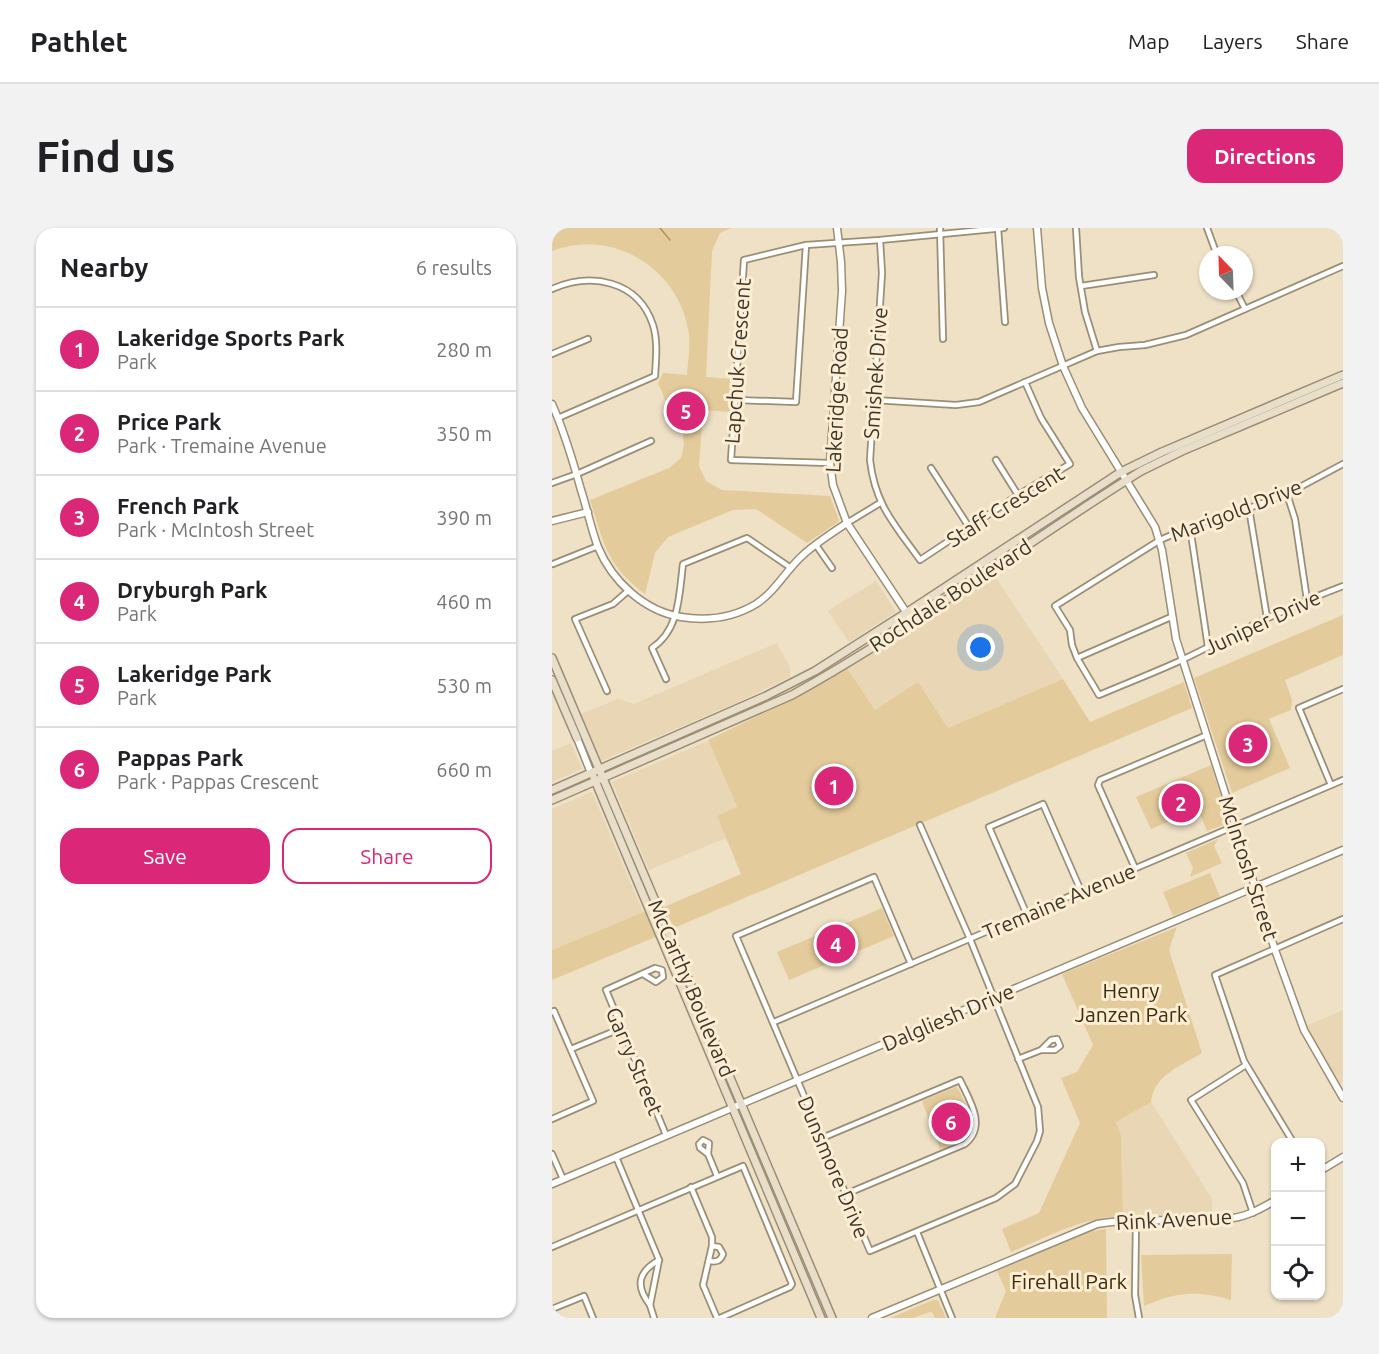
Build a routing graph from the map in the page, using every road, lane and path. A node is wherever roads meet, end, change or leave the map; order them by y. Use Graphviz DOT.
graph roads {
  1 [pos="837,228"];
  2 [pos="940,228"];
  3 [pos="998,228"];
  4 [pos="1004,228"];
  5 [pos="1037,228"];
  6 [pos="1076,228"];
  7 [pos="1206,228"];
  8 [pos="940,234"];
  9 [pos="880,240"];
  10 [pos="839,242"];
  11 [pos="806,245"];
  12 [pos="1213,246"];
  13 [pos="1343,266"];
  14 [pos="1154,275"];
  15 [pos="1081,286"];
  16 [pos="552,289"];
  17 [pos="1240,300"];
  18 [pos="1245,309"];
  19 [pos="1005,322"];
  20 [pos="588,339"];
  21 [pos="943,339"];
  22 [pos="1097,351"];
  23 [pos="552,354"];
  24 [pos="1063,366"];
  25 [pos="1343,375"];
  26 [pos="1026,382"];
  27 [pos="1343,383"];
  28 [pos="736,400"];
  29 [pos="874,400"];
  30 [pos="552,404"];
  31 [pos="558,418"];
  32 [pos="651,441"];
  33 [pos="996,460"];
  34 [pos="830,463"];
  35 [pos="1343,464"];
  36 [pos="931,468"];
  37 [pos="1121,472"];
  38 [pos="577,474"];
  39 [pos="1126,480"];
  40 [pos="552,483"];
  41 [pos="1287,494"];
  42 [pos="1018,495"];
  43 [pos="880,503"];
  44 [pos="1249,508"];
  45 [pos="588,512"];
  46 [pos="552,521"];
  47 [pos="847,523"];
  48 [pos="969,527"];
  49 [pos="1190,528"];
  50 [pos="1160,540"];
  51 [pos="816,545"];
  52 [pos="598,546"];
  53 [pos="553,564"];
  54 [pos="791,568"];
  55 [pos="832,568"];
  56 [pos="1343,586"];
  57 [pos="629,590"];
  58 [pos="1307,600"];
  59 [pos="906,613"];
  60 [pos="675,616"];
  61 [pos="1171,617"];
  62 [pos="1267,618"];
  63 [pos="912,621"];
  64 [pos="1208,647"];
  65 [pos="552,658"];
  66 [pos="1077,658"];
  67 [pos="1182,660"];
  68 [pos="666,679"];
  69 [pos="552,680"];
  70 [pos="1343,689"];
  71 [pos="607,691"];
  72 [pos="1207,735"];
  73 [pos="577,738"];
  74 [pos="600,770"];
  75 [pos="591,773"];
  76 [pos="603,778"];
  77 [pos="1343,780"];
  78 [pos="595,781"];
  79 [pos="1331,785"];
  80 [pos="552,790"];
  81 [pos="552,800"];
  82 [pos="920,825"];
  83 [pos="1236,825"];
  84 [pos="1343,850"];
  85 [pos="1135,868"];
  86 [pos="1255,887"];
  87 [pos="1081,891"];
  88 [pos="1027,915"];
  89 [pos="1342,920"];
  90 [pos="1343,927"];
  91 [pos="970,939"];
  92 [pos="1275,950"];
  93 [pos="911,964"];
  94 [pos="643,974"];
  95 [pos="993,998"];
  96 [pos="552,1012"];
  97 [pos="774,1022"];
  98 [pos="622,1028"];
  99 [pos="571,1049"];
  100 [pos="1041,1050"];
  101 [pos="1018,1059"];
  102 [pos="1246,1065"];
  103 [pos="798,1080"];
  104 [pos="1343,1098"];
  105 [pos="741,1104"];
  106 [pos="732,1107"];
  107 [pos="552,1119"];
  108 [pos="666,1135"];
  109 [pos="822,1137"];
  110 [pos="1290,1138"];
  111 [pos="552,1154"];
  112 [pos="708,1154"];
  113 [pos="616,1156"];
  114 [pos="1343,1157"];
  115 [pos="1325,1168"];
  116 [pos="717,1176"];
  117 [pos="563,1179"];
  118 [pos="552,1184"];
  119 [pos="691,1187"];
  120 [pos="846,1194"];
  121 [pos="1271,1202"];
  122 [pos="639,1210"];
  123 [pos="1253,1213"];
  124 [pos="1136,1221"];
  125 [pos="917,1232"];
  126 [pos="712,1246"];
  127 [pos="552,1247"];
  128 [pos="659,1260"];
  129 [pos="709,1261"];
  130 [pos="941,1290"];
  131 [pos="650,1305"];
  132 [pos="552,1310"];
  133 [pos="593,1318"];
  134 [pos="654,1318"];
  135 [pos="718,1318"];
  136 [pos="822,1318"];
  137 [pos="832,1318"];
  138 [pos="872,1318"];
  139 [pos="952,1318"];
  140 [pos="1140,1318"];
  1 -- 10 [label="street, Lakeridge Road"];
  2 -- 8 [label="street"];
  3 -- 4 [label="street, Lapchuk Crescent"];
  3 -- 8 [label="street, Lapchuk Crescent"];
  3 -- 19 [label="street"];
  5 -- 24 [label="street, McIntosh Street"];
  6 -- 15 [label="street"];
  7 -- 12 [label="street"];
  8 -- 9 [label="street, Lapchuk Crescent"];
  8 -- 21 [label="street"];
  9 -- 10 [label="street, Lapchuk Crescent"];
  9 -- 29 [label="street, Smishek Drive"];
  10 -- 11 [label="street, Lapchuk Crescent"];
  10 -- 34 [label="street, Lakeridge Road"];
  11 -- 28 [label="street, Lapchuk Crescent"];
  11 -- 28 [label="street"];
  13 -- 18 [label="street"];
  14 -- 15 [label="street"];
  15 -- 22 [label="street"];
  16 -- 31 [label="street"];
  17 -- 18 [label="street"];
  18 -- 22 [label="street"];
  20 -- 23 [label="street"];
  22 -- 24 [label="street"];
  24 -- 26 [label="street"];
  24 -- 37 [label="street, McIntosh Street"];
  25 -- 37 [label="main road, Rochdale Boulevard"];
  26 -- 29 [label="street"];
  26 -- 42 [label="street, Staff Crescent"];
  27 -- 39 [label="main road, Rochdale Boulevard"];
  28 -- 34 [label="street, Lapchuk Crescent"];
  29 -- 43 [label="street, Smishek Drive"];
  30 -- 31 [label="street"];
  31 -- 38 [label="street"];
  32 -- 38 [label="street"];
  33 -- 42 [label="street"];
  34 -- 47 [label="street, Lakeridge Road"];
  35 -- 41 [label="street, Marigold Drive"];
  36 -- 48 [label="street"];
  37 -- 39 [label="street, McIntosh Street"];
  37 -- 59 [label="main road, Rochdale Boulevard"];
  38 -- 40 [label="street"];
  38 -- 45 [label="street"];
  39 -- 50 [label="street, McIntosh Street"];
  39 -- 63 [label="main road, Rochdale Boulevard"];
  41 -- 44 [label="street, Marigold Drive"];
  41 -- 58 [label="street"];
  42 -- 48 [label="street, Staff Crescent"];
  43 -- 47 [label="street"];
  43 -- 48 [label="street, Staff Crescent"];
  44 -- 49 [label="street, Marigold Drive"];
  44 -- 62 [label="street"];
  45 -- 46 [label="street"];
  45 -- 52 [label="street"];
  47 -- 51 [label="street"];
  47 -- 59 [label="street, Lakeridge Road"];
  49 -- 50 [label="street, Marigold Drive"];
  49 -- 64 [label="street"];
  50 -- 61 [label="street, McIntosh Street"];
  50 -- 66 [label="street, Marigold Drive"];
  51 -- 54 [label="street"];
  51 -- 55 [label="street"];
  52 -- 53 [label="street"];
  52 -- 57 [label="street"];
  54 -- 60 [label="street"];
  54 -- 60 [label="street"];
  56 -- 58 [label="street, Juniper Drive"];
  57 -- 60 [label="street"];
  57 -- 71 [label="street"];
  58 -- 62 [label="street, Juniper Drive"];
  59 -- 63 [label="street, Lakeridge Road"];
  59 -- 74 [label="main road, Rochdale Boulevard"];
  60 -- 68 [label="street"];
  61 -- 66 [label="street"];
  61 -- 67 [label="street, McIntosh Street"];
  62 -- 64 [label="street, Juniper Drive"];
  63 -- 76 [label="main road, Rochdale Boulevard"];
  64 -- 67 [label="street, Juniper Drive"];
  65 -- 74 [label="main road, McCarthy Boulevard"];
  66 -- 67 [label="street, Juniper Drive"];
  67 -- 72 [label="street, McIntosh Street"];
  69 -- 73 [label="main road, McCarthy Boulevard"];
  70 -- 79 [label="street"];
  72 -- 83 [label="street, McIntosh Street"];
  72 -- 85 [label="street"];
  73 -- 75 [label="street, McCarthy Boulevard"];
  74 -- 75 [label="main road, Rochdale Boulevard"];
  74 -- 76 [label="main road, McCarthy Boulevard"];
  75 -- 78 [label="main road, McCarthy Boulevard"];
  75 -- 80 [label="main road, Rochdale Boulevard"];
  76 -- 78 [label="main road, Rochdale Boulevard"];
  76 -- 105 [label="main road, McCarthy Boulevard"];
  77 -- 79 [label="street, Tremaine Avenue"];
  78 -- 81 [label="main road, Rochdale Boulevard"];
  78 -- 106 [label="main road, McCarthy Boulevard"];
  79 -- 83 [label="street, Tremaine Avenue"];
  82 -- 91 [label="street, Dunsmore Drive"];
  83 -- 85 [label="street, Tremaine Avenue"];
  83 -- 86 [label="street, McIntosh Street"];
  84 -- 86 [label="street, Dalgliesh Drive"];
  85 -- 87 [label="street, Tremaine Avenue"];
  86 -- 92 [label="street, McIntosh Street"];
  86 -- 95 [label="street, Dalgliesh Drive"];
  87 -- 88 [label="street, Tremaine Avenue"];
  87 -- 88 [label="street"];
  88 -- 91 [label="street, Tremaine Avenue"];
  89 -- 90 [label="street"];
  89 -- 92 [label="street"];
  91 -- 93 [label="street, Tremaine Avenue"];
  91 -- 95 [label="street, Dunsmore Drive"];
  92 -- 102 [label="street"];
  92 -- 104 [label="street, McIntosh Street"];
  93 -- 97 [label="street, Tremaine Avenue"];
  93 -- 97 [label="street, Dunsmore Drive"];
  94 -- 98 [label="street, Garry Street"];
  95 -- 101 [label="street, Dunsmore Drive"];
  95 -- 103 [label="street, Dalgliesh Drive"];
  96 -- 99 [label="street"];
  97 -- 103 [label="street, Dunsmore Drive"];
  98 -- 99 [label="street"];
  98 -- 108 [label="street, Garry Street"];
  99 -- 107 [label="street"];
  100 -- 101 [label="street"];
  101 -- 125 [label="street, Dunsmore Drive"];
  102 -- 110 [label="street"];
  102 -- 123 [label="street"];
  103 -- 105 [label="street, Dalgliesh Drive"];
  103 -- 109 [label="street, Dunsmore Drive"];
  105 -- 106 [label="street, Dalgliesh Drive"];
  105 -- 137 [label="main road, McCarthy Boulevard"];
  106 -- 108 [label="street, Dalgliesh Drive"];
  106 -- 136 [label="main road, McCarthy Boulevard"];
  108 -- 113 [label="street, Dalgliesh Drive"];
  109 -- 120 [label="street, Dunsmore Drive"];
  109 -- 120 [label="street"];
  111 -- 117 [label="street"];
  112 -- 116 [label="street"];
  113 -- 117 [label="street, Dalgliesh Drive"];
  113 -- 122 [label="street"];
  114 -- 115 [label="street"];
  116 -- 119 [label="street"];
  116 -- 135 [label="street"];
  117 -- 118 [label="street, Dalgliesh Drive"];
  119 -- 122 [label="street"];
  119 -- 126 [label="street"];
  120 -- 125 [label="street, Dunsmore Drive"];
  121 -- 123 [label="street, Rink Avenue"];
  122 -- 127 [label="street"];
  122 -- 128 [label="street"];
  123 -- 124 [label="street, Rink Avenue"];
  124 -- 130 [label="street, Rink Avenue"];
  124 -- 140 [label="street"];
  125 -- 130 [label="street"];
  126 -- 129 [label="street"];
  126 -- 129 [label="street"];
  128 -- 131 [label="street"];
  128 -- 131 [label="street"];
  129 -- 135 [label="street"];
  130 -- 138 [label="street, Rink Avenue"];
  130 -- 139 [label="street"];
  131 -- 134 [label="street"];
  132 -- 133 [label="street"];
}
